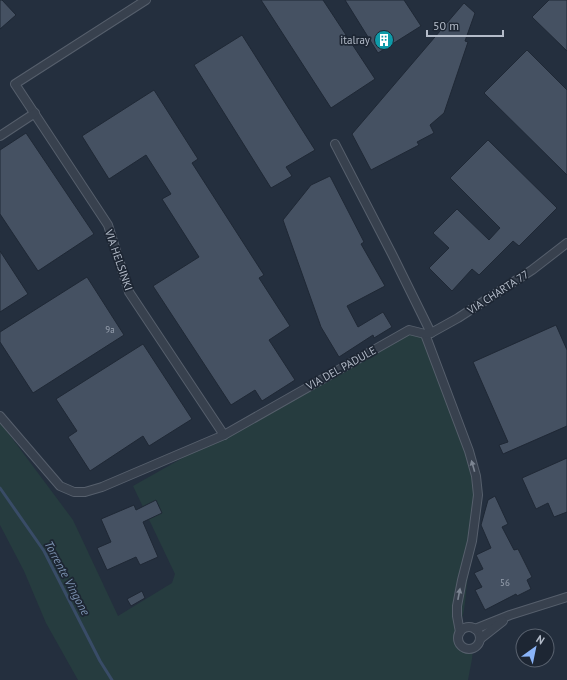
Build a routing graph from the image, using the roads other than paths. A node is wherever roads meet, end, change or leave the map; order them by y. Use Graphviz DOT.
graph roads {
  1 [pos="146,0"];
  2 [pos="35,113"];
  3 [pos="0,136"];
  4 [pos="335,144"];
  5 [pos="567,243"];
  6 [pos="428,333"];
  7 [pos="0,416"];
  8 [pos="224,435"];
  9 [pos="567,597"];
  10 [pos="510,616"];
  11 [pos="475,629"];
  12 [pos="460,632"];
  13 [pos="480,639"];
  1 -- 2 [label="street, VIA HELSINKI"];
  2 -- 3 [label="street"];
  2 -- 8 [label="street, VIA HELSINKI"];
  4 -- 6 [label="street"];
  5 -- 6 [label="street, VIA CHARTA 77"];
  6 -- 8 [label="street, VIA DEL PADULE"];
  12 -- 6 [label="street, one-way"];
  7 -- 8 [label="street, VIA DEL PADULE"];
  9 -- 10 [label="street"];
  10 -- 11 [label="street"];
  10 -- 13 [label="street"];
  11 -- 12 [label="street"];
  11 -- 13 [label="street"];
  12 -- 13 [label="street"];
}
